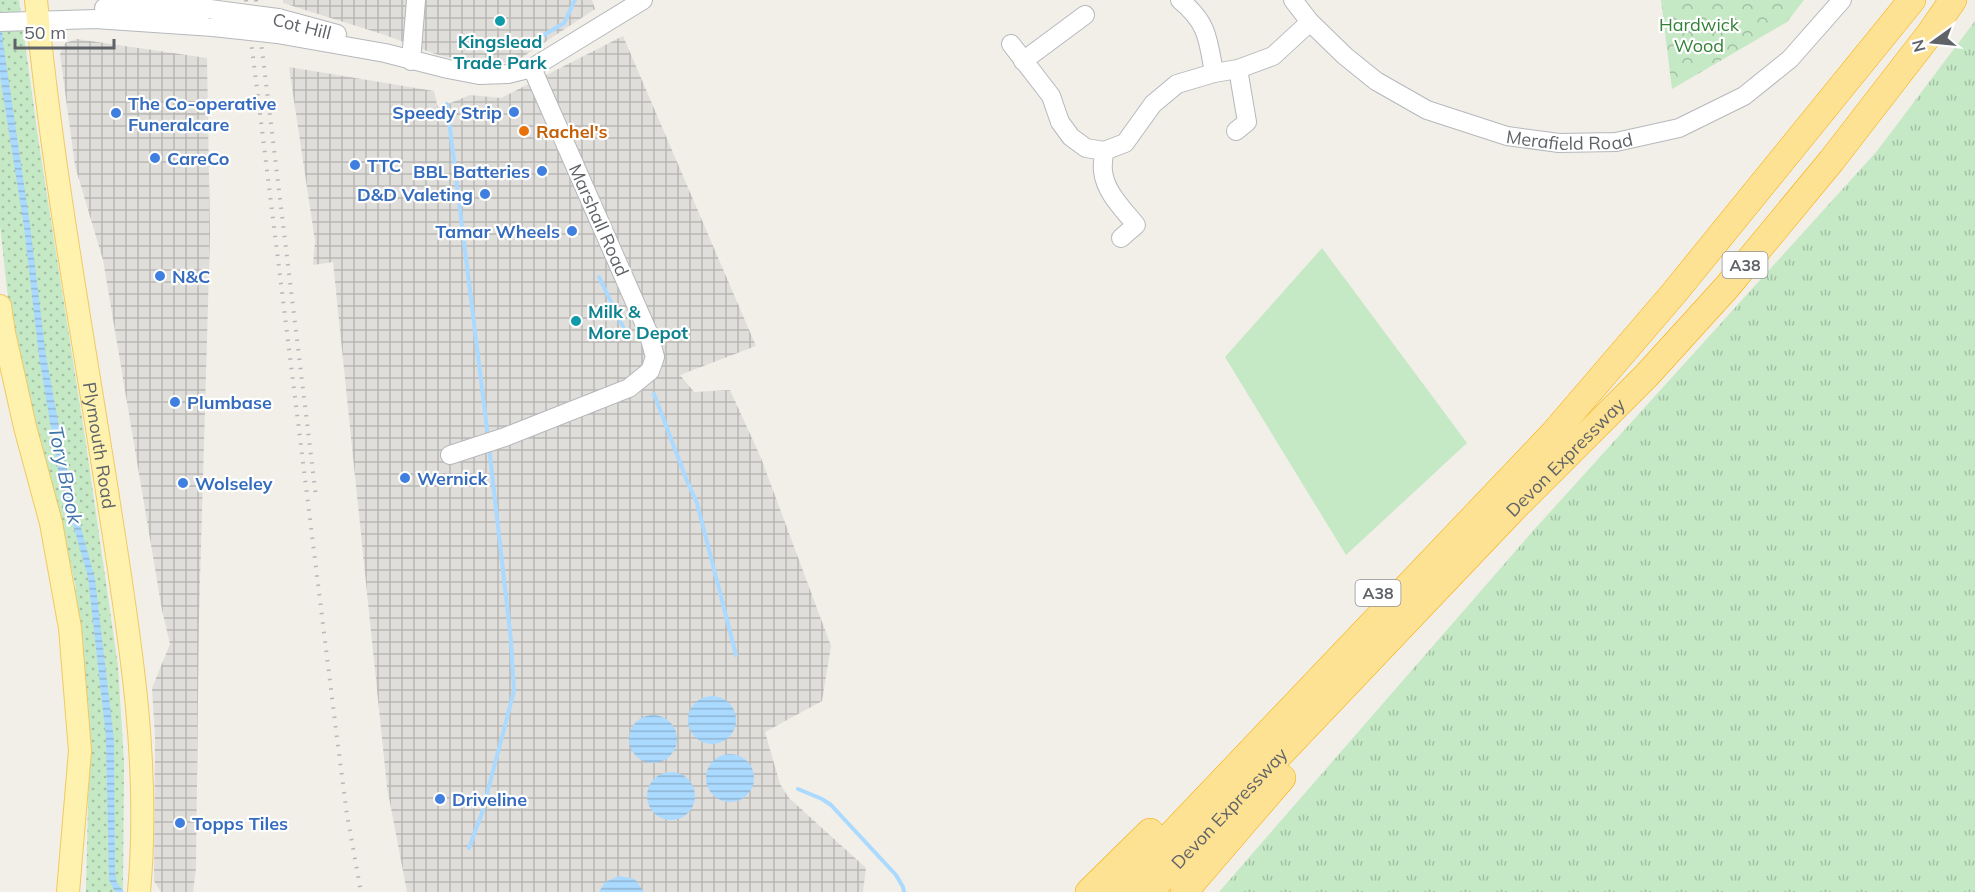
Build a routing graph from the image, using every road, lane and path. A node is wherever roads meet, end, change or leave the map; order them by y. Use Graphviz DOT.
graph roads {
  1 [pos="416,0"];
  2 [pos="643,0"];
  3 [pos="1179,0"];
  4 [pos="1293,0"];
  5 [pos="1842,0"];
  6 [pos="1912,0"];
  7 [pos="1953,0"];
  8 [pos="37,10"];
  9 [pos="1085,15"];
  10 [pos="1310,21"];
  11 [pos="2,22"];
  12 [pos="278,26"];
  13 [pos="1011,44"];
  14 [pos="411,61"];
  15 [pos="1023,61"];
  16 [pos="532,68"];
  17 [pos="1238,69"];
  18 [pos="1214,73"];
  19 [pos="1236,131"];
  20 [pos="1104,151"];
  21 [pos="1121,238"];
  22 [pos="0,306"];
  23 [pos="1604,374"];
  24 [pos="450,455"];
  25 [pos="1346,683"];
  26 [pos="1265,735"];
  27 [pos="1161,821"];
  28 [pos="68,892"];
  29 [pos="139,892"];
  30 [pos="1089,892"];
  31 [pos="1117,892"];
  32 [pos="1149,892"];
  33 [pos="1185,892"];
  1 -- 14 [label="street"];
  2 -- 16 [label="street, Cot Hill"];
  3 -- 18 [label="street"];
  4 -- 10 [label="street, Merafield Road"];
  5 -- 10 [label="street, Merafield Road"];
  6 -- 23 [label="highway, Devon Expressway / A38"];
  7 -- 25 [label="highway, Devon Expressway / A38"];
  8 -- 11 [label="street, Cot Hill"];
  8 -- 12 [label="street, Cot Hill, bridge"];
  8 -- 12 [label="street, Cot Hill, bridge"];
  8 -- 29 [label="main road, Plymouth Road"];
  9 -- 15 [label="street"];
  10 -- 17 [label="street"];
  12 -- 14 [label="street, Cot Hill"];
  13 -- 15 [label="street"];
  14 -- 16 [label="street, Cot Hill"];
  15 -- 20 [label="street"];
  16 -- 24 [label="street, Marshall Road"];
  17 -- 18 [label="street"];
  17 -- 19 [label="street"];
  18 -- 20 [label="street"];
  20 -- 21 [label="street"];
  22 -- 28 [label="main road"];
  23 -- 26 [label="highway, Devon Expressway / A38"];
  23 -- 27 [label="highway, A38"];
  25 -- 32 [label="highway, Devon Expressway / A38"];
  25 -- 33 [label="highway, A38"];
  26 -- 27 [label="highway, A38"];
  26 -- 31 [label="highway, Devon Expressway / A38"];
  27 -- 30 [label="highway, A38"];
}
